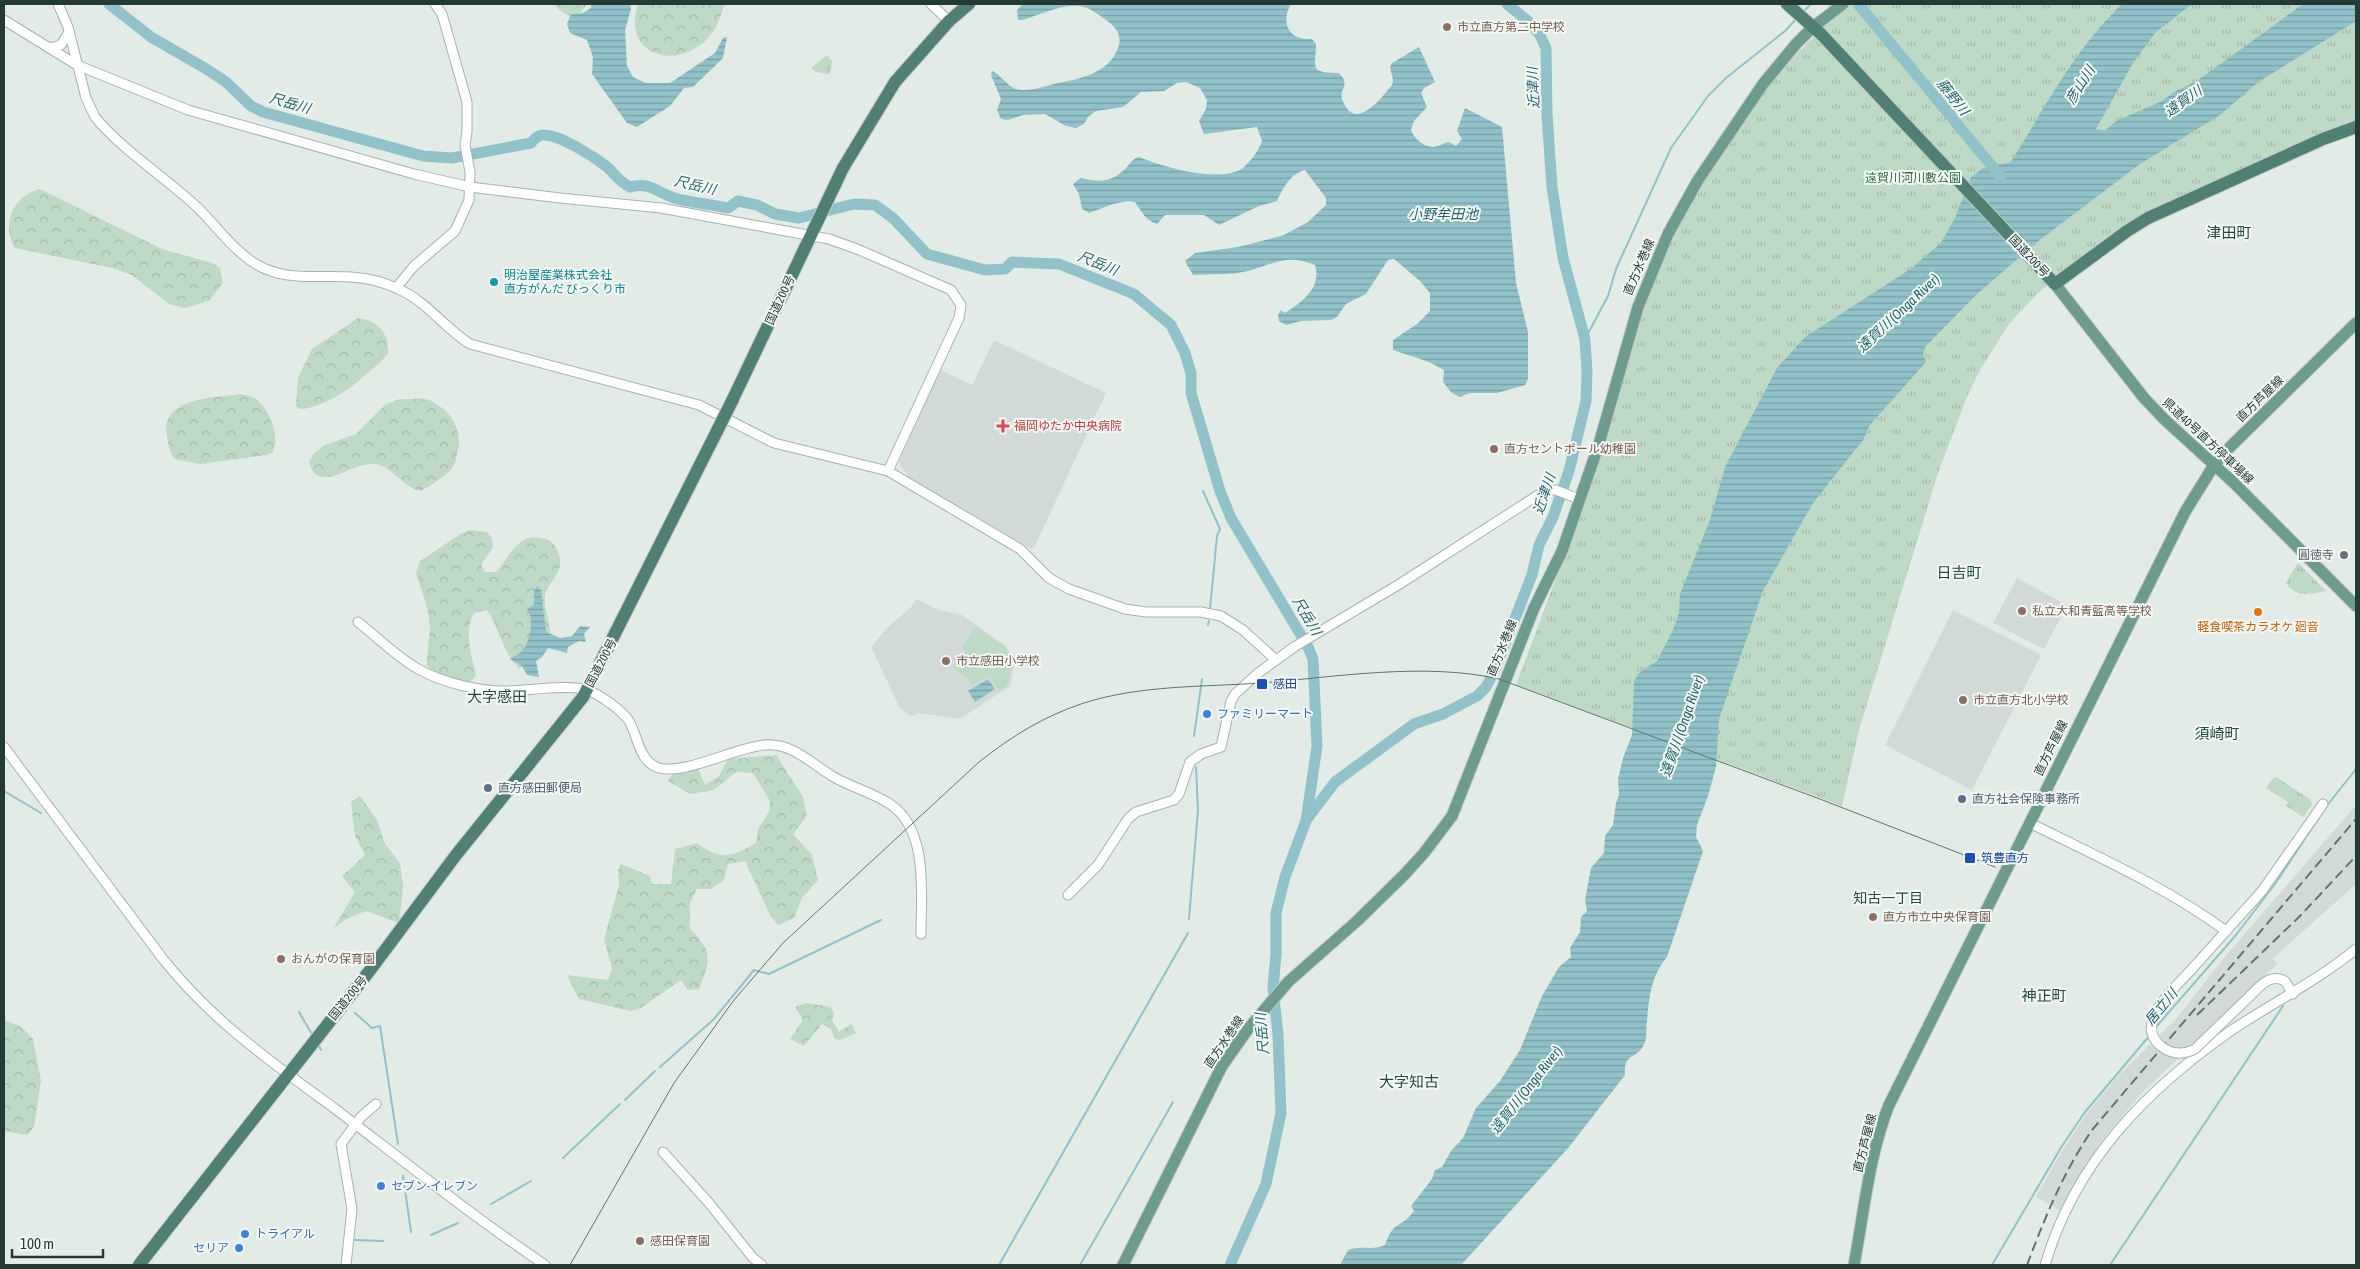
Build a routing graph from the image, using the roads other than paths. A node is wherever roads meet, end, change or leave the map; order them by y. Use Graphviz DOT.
graph roads {
  1 [pos="58,4"];
  2 [pos="435,4"];
  3 [pos="931,4"];
  4 [pos="969,4"];
  5 [pos="1787,4"];
  6 [pos="1843,4"];
  7 [pos="4,20"];
  8 [pos="949,21"];
  9 [pos="1817,30"];
  10 [pos="69,32"];
  11 [pos="49,48"];
  12 [pos="78,65"];
  13 [pos="2356,127"];
  14 [pos="470,187"];
  15 [pos="811,235"];
  16 [pos="2053,281"];
  17 [pos="396,288"];
  18 [pos="2356,323"];
  19 [pos="2214,465"];
  20 [pos="888,471"];
  21 [pos="1581,500"];
  22 [pos="2356,606"];
  23 [pos="358,622"];
  24 [pos="1276,660"];
  25 [pos="587,690"];
  26 [pos="4,746"];
  27 [pos="2323,804"];
  28 [pos="2030,823"];
  29 [pos="1068,895"];
  30 [pos="2226,931"];
  31 [pos="921,934"];
  32 [pos="2356,949"];
  33 [pos="2293,994"];
  34 [pos="288,1075"];
  35 [pos="376,1104"];
  36 [pos="355,1124"];
  37 [pos="664,1152"];
  38 [pos="139,1265"];
  39 [pos="346,1265"];
  40 [pos="545,1265"];
  41 [pos="762,1265"];
  42 [pos="1123,1265"];
  43 [pos="1854,1265"];
  44 [pos="2045,1265"];
  1 -- 10 [label="street"];
  2 -- 14 [label="street"];
  3 -- 8 [label="street"];
  4 -- 8 [label="highway, 国道200号"];
  5 -- 9 [label="highway, 国道200号"];
  6 -- 9 [label="main road, 直方水巻線"];
  7 -- 11 [label="street"];
  8 -- 15 [label="highway, 国道200号"];
  9 -- 16 [label="highway, 国道200号"];
  9 -- 21 [label="main road, 直方水巻線"];
  10 -- 11 [label="street"];
  10 -- 12 [label="street"];
  11 -- 12 [label="street"];
  12 -- 14 [label="street"];
  12 -- 17 [label="street"];
  13 -- 16 [label="highway, 国道200号"];
  14 -- 15 [label="street"];
  14 -- 17 [label="street"];
  15 -- 20 [label="street"];
  15 -- 25 [label="highway, 国道200号, bridge"];
  16 -- 19 [label="main road, 県道40号直方停車場線"];
  17 -- 20 [label="street"];
  18 -- 19 [label="main road, 直方芦屋線"];
  19 -- 22 [label="main road, 県道40号直方停車場線"];
  19 -- 28 [label="main road, 直方芦屋線"];
  20 -- 24 [label="street"];
  21 -- 24 [label="street"];
  21 -- 42 [label="main road, 直方水巻線"];
  23 -- 25 [label="street"];
  24 -- 29 [label="street"];
  25 -- 31 [label="street"];
  25 -- 34 [label="highway, 国道200号"];
  26 -- 34 [label="street"];
  27 -- 30 [label="street"];
  28 -- 30 [label="street"];
  28 -- 43 [label="main road, 直方芦屋線"];
  30 -- 33 [label="street, bridge"];
  32 -- 33 [label="street"];
  33 -- 44 [label="street"];
  34 -- 36 [label="street"];
  34 -- 38 [label="highway, 国道200号"];
  35 -- 36 [label="street"];
  36 -- 39 [label="street"];
  36 -- 40 [label="street"];
  37 -- 41 [label="street"];
}
